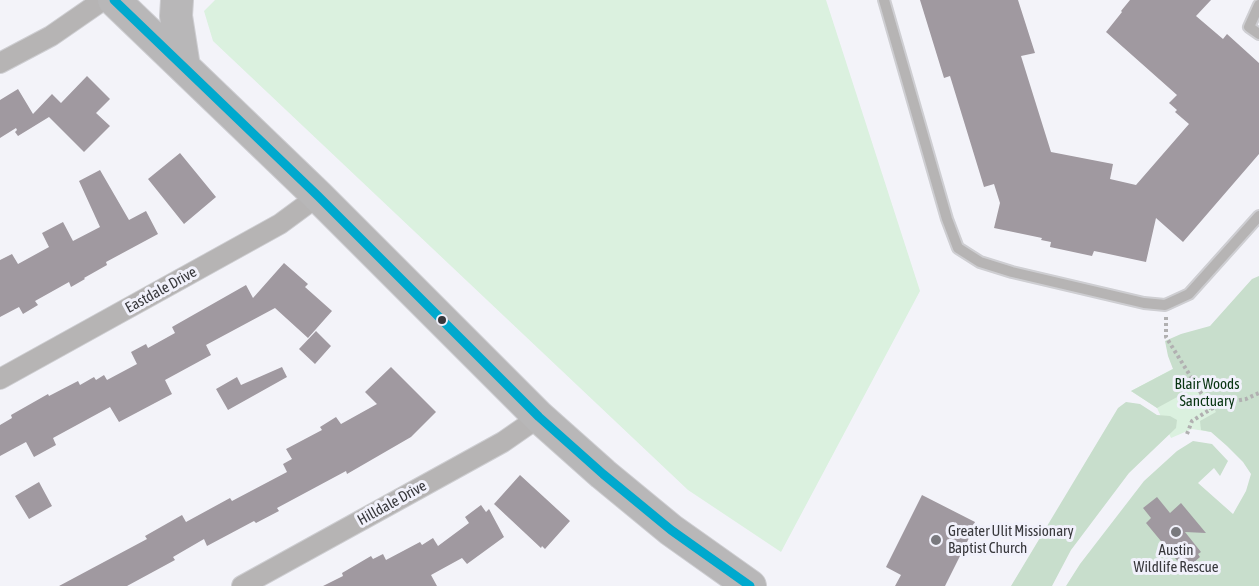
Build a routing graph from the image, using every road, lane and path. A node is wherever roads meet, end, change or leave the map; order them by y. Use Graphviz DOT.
graph roads {
  1 [pos="103,0"];
  2 [pos="114,0"];
  3 [pos="177,0"];
  4 [pos="884,0"];
  5 [pos="1259,4"];
  6 [pos="1259,34"];
  7 [pos="0,63"];
  8 [pos="184,67"];
  9 [pos="318,196"];
  10 [pos="1259,216"];
  11 [pos="1165,305"];
  12 [pos="0,379"];
  13 [pos="1259,393"];
  14 [pos="1211,409"];
  15 [pos="539,417"];
  16 [pos="1187,434"];
  17 [pos="242,586"];
  18 [pos="750,586"];
  1 -- 7 [label="street"];
  2 -- 8 [label="main road"];
  3 -- 8 [label="main road"];
  4 -- 11 [label="lane"];
  5 -- 6 [label="lane"];
  8 -- 9 [label="main road"];
  9 -- 12 [label="street, Eastdale Drive"];
  9 -- 15 [label="main road"];
  10 -- 11 [label="lane"];
  11 -- 14 [label="path"];
  13 -- 14 [label="path"];
  14 -- 16 [label="path"];
  15 -- 17 [label="street, Hilldale Drive"];
  15 -- 18 [label="main road"];
}
